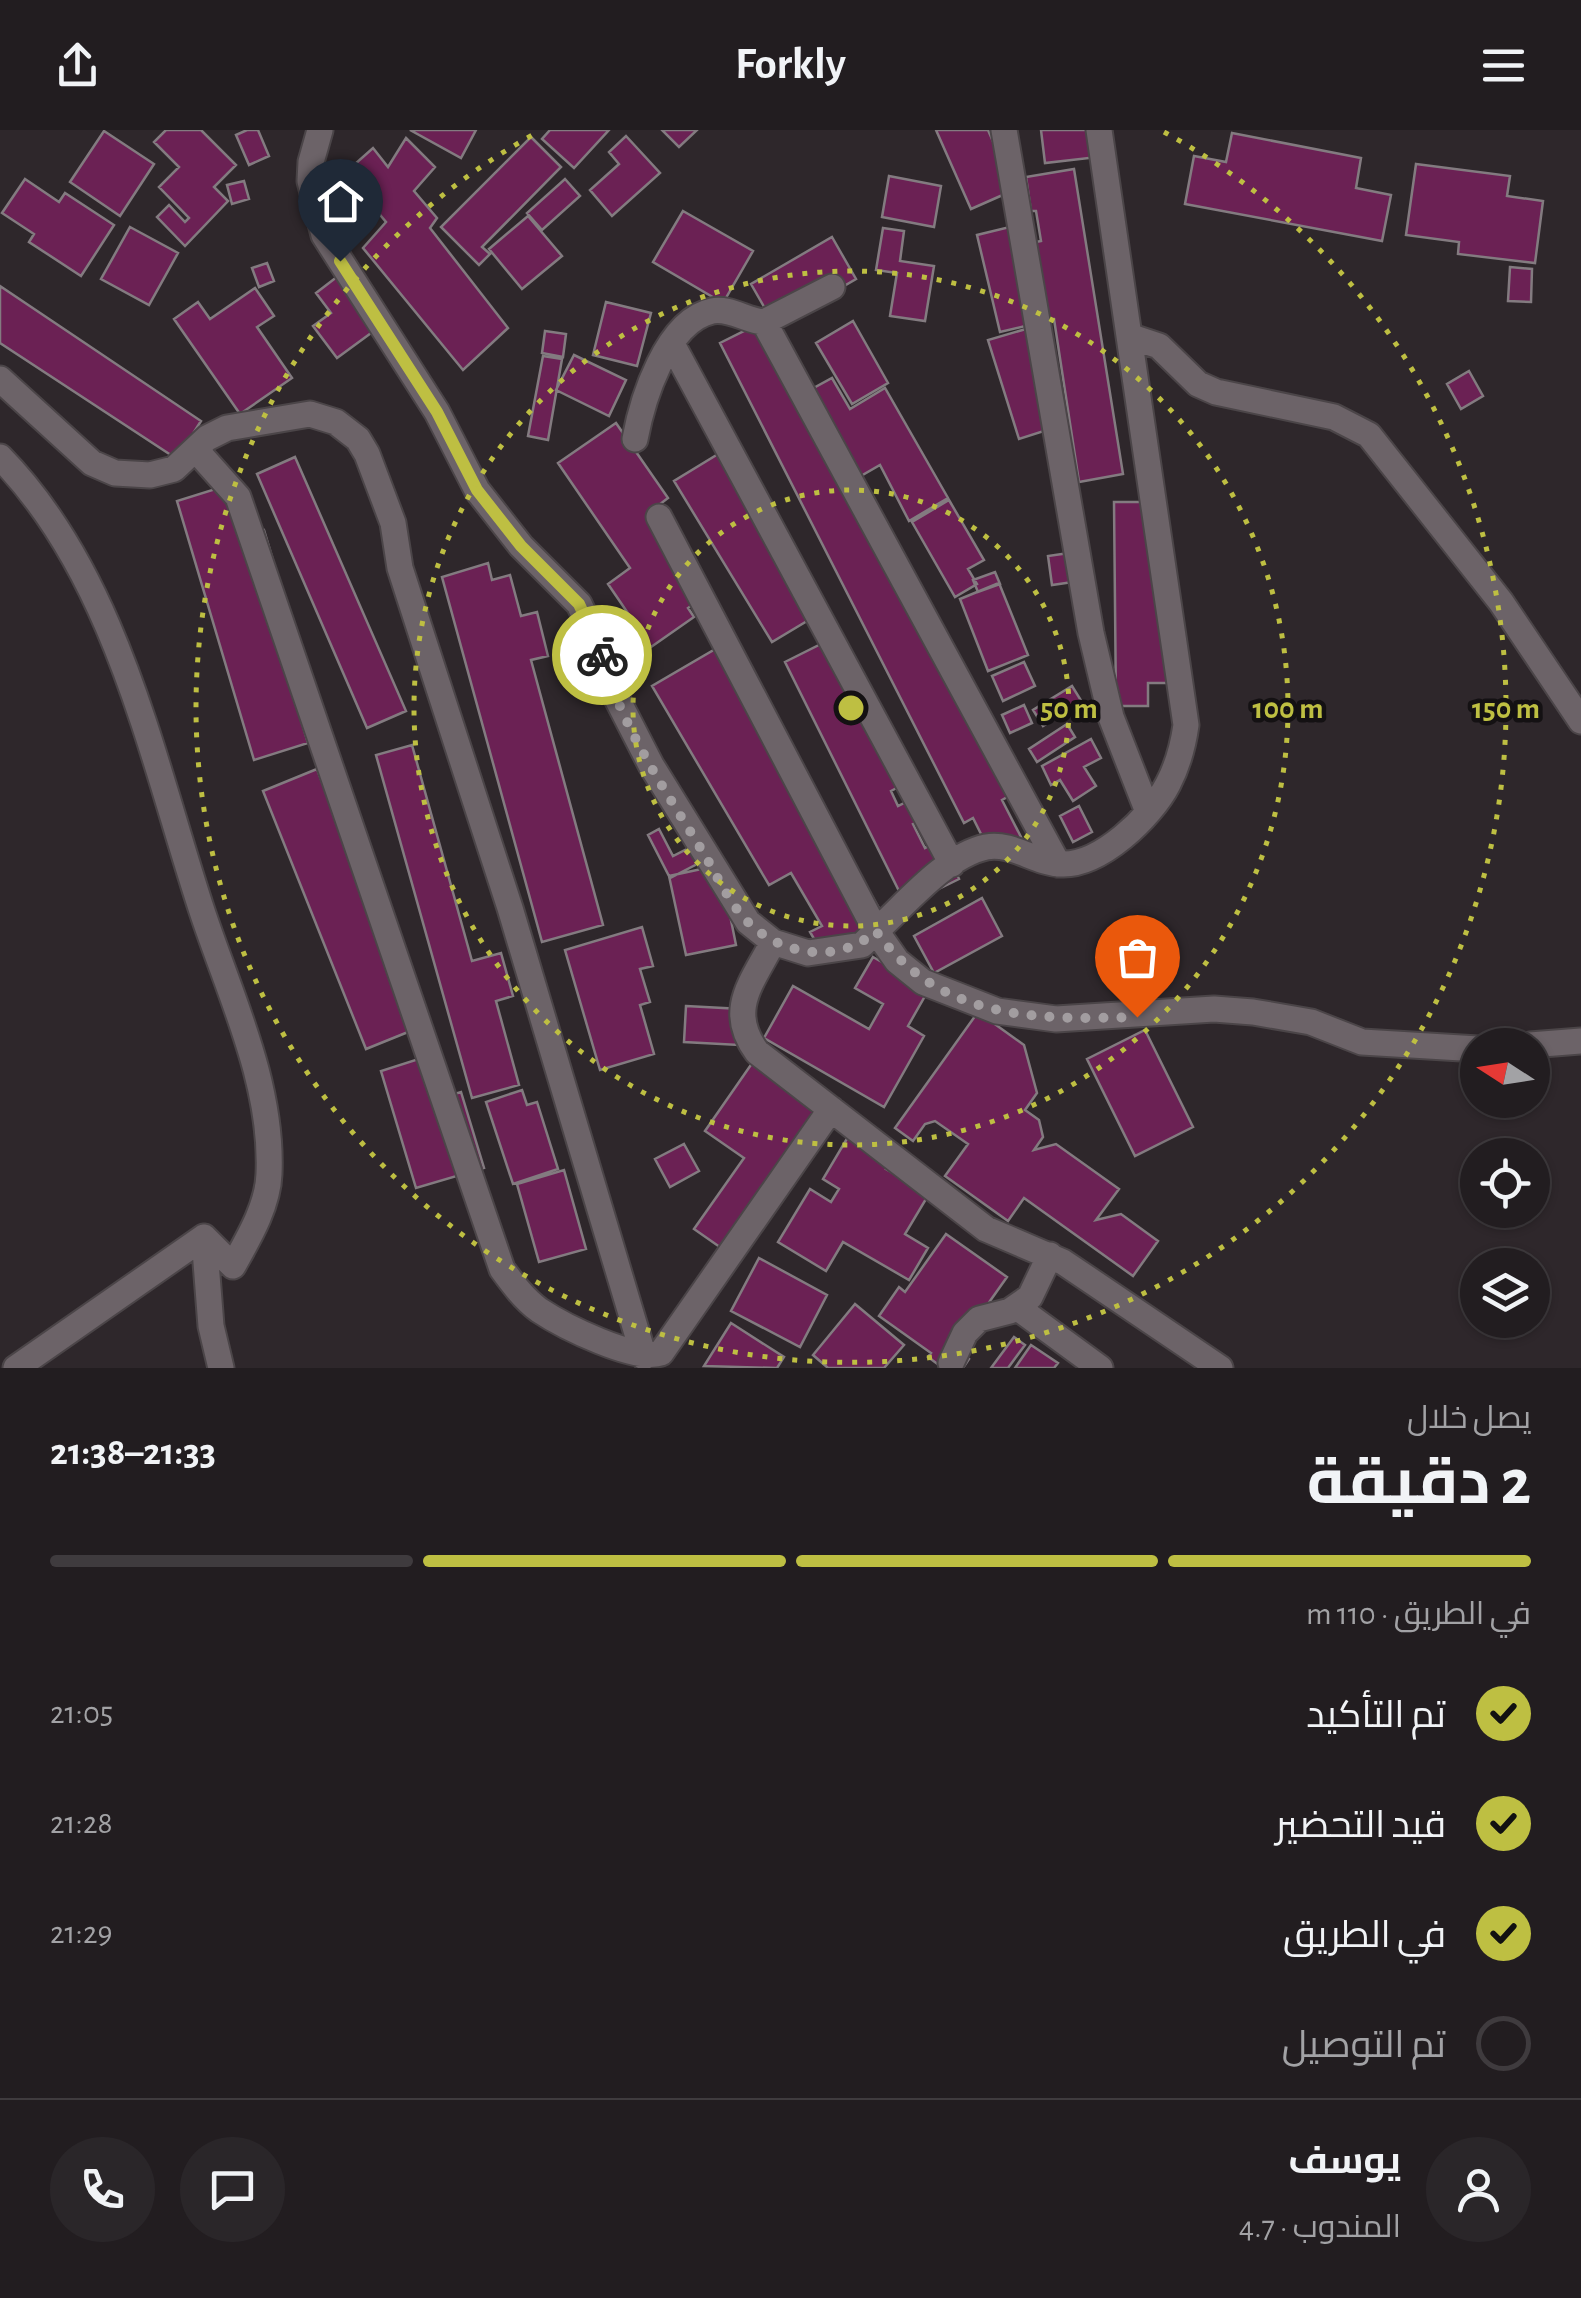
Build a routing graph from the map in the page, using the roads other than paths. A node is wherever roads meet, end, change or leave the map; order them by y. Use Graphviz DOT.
graph roads {
  1 [pos="320,130"];
  2 [pos="1004,130"];
  3 [pos="1099,130"];
  4 [pos="832,287"];
  5 [pos="764,322"];
  6 [pos="1129,336"];
  7 [pos="672,344"];
  8 [pos="0,379"];
  9 [pos="635,439"];
  10 [pos="196,450"];
  11 [pos="0,456"];
  12 [pos="659,517"];
  13 [pos="1581,722"];
  14 [pos="1148,812"];
  15 [pos="952,864"];
  16 [pos="1058,864"];
  17 [pos="876,931"];
  18 [pos="772,942"];
  19 [pos="1581,1042"];
  20 [pos="1550,1044"];
  21 [pos="1460,1049"];
  22 [pos="831,1110"];
  23 [pos="204,1237"];
  24 [pos="1050,1255"];
  25 [pos="1018,1308"];
  26 [pos="644,1357"];
  27 [pos="951,1363"];
  28 [pos="16,1368"];
  29 [pos="221,1368"];
  30 [pos="1100,1368"];
  31 [pos="1220,1368"];
  1 -- 18 [label="street"];
  2 -- 14 [label="street"];
  3 -- 6 [label="street"];
  4 -- 5 [label="street"];
  5 -- 7 [label="street"];
  5 -- 16 [label="street"];
  6 -- 13 [label="street"];
  6 -- 14 [label="street"];
  7 -- 9 [label="street"];
  7 -- 15 [label="street"];
  8 -- 10 [label="street"];
  10 -- 26 [label="street"];
  10 -- 26 [label="street"];
  11 -- 23 [label="street"];
  12 -- 17 [label="street"];
  14 -- 16 [label="street"];
  15 -- 16 [label="street"];
  15 -- 17 [label="street"];
  17 -- 18 [label="street"];
  17 -- 21 [label="street"];
  18 -- 22 [label="street"];
  19 -- 20 [label="street"];
  22 -- 24 [label="street"];
  22 -- 26 [label="street"];
  23 -- 28 [label="street"];
  23 -- 29 [label="street"];
  24 -- 25 [label="street"];
  24 -- 31 [label="street"];
  25 -- 27 [label="street"];
  25 -- 30 [label="street"];
}
